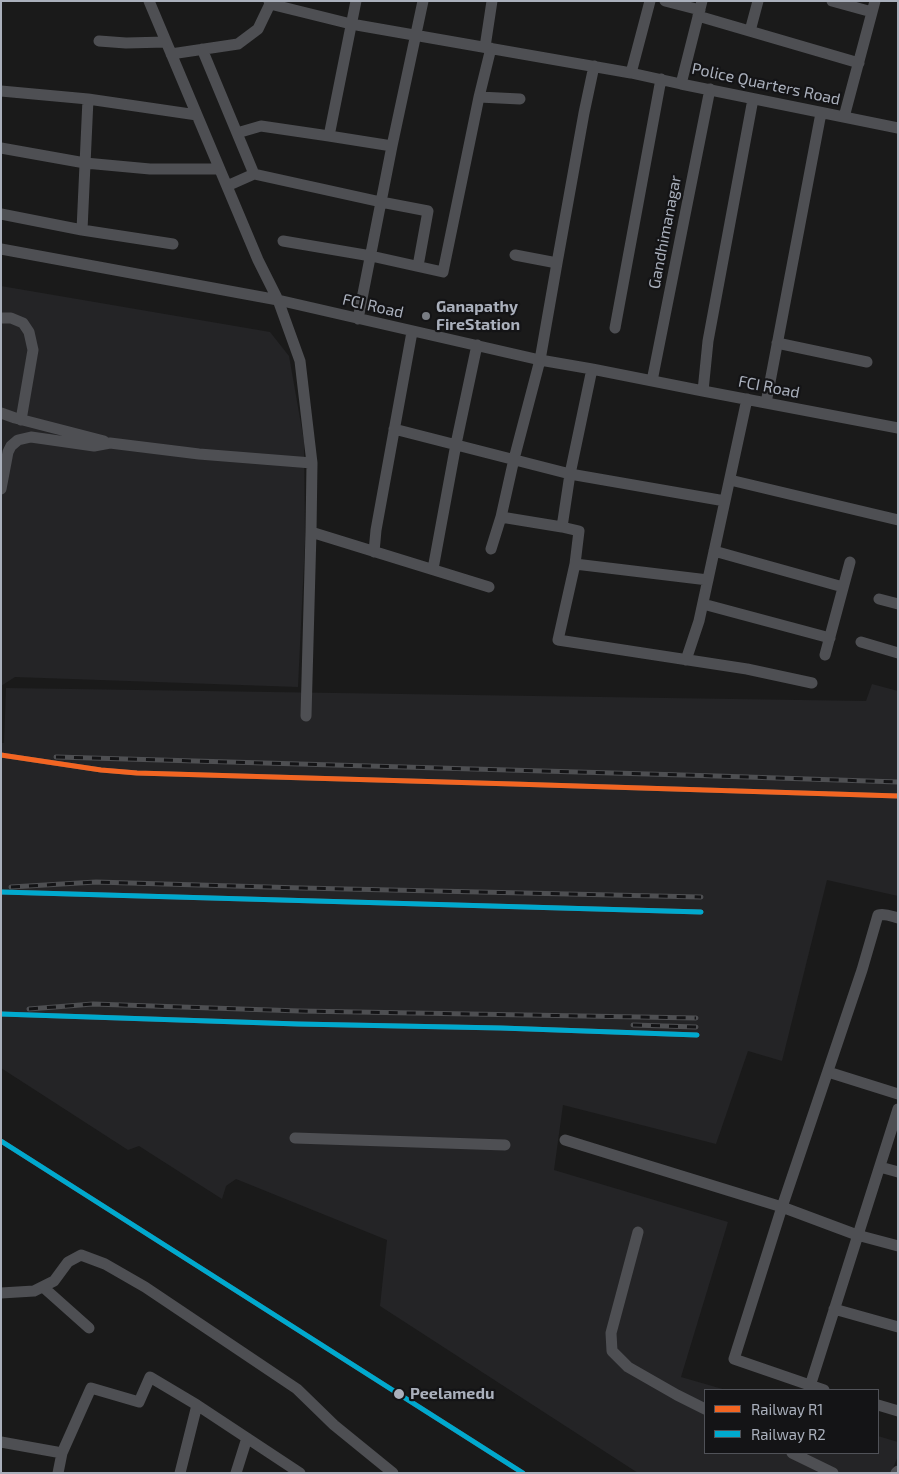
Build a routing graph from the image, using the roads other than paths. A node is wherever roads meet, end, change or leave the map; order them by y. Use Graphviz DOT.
graph roads {
  1 [pos="149,1"];
  2 [pos="356,1"];
  3 [pos="423,1"];
  4 [pos="492,1"];
  5 [pos="650,1"];
  6 [pos="665,1"];
  7 [pos="758,1"];
  8 [pos="832,1"];
  9 [pos="270,3"];
  10 [pos="873,7"];
  11 [pos="700,9"];
  12 [pos="351,24"];
  13 [pos="750,31"];
  14 [pos="416,35"];
  15 [pos="99,41"];
  16 [pos="166,42"];
  17 [pos="488,47"];
  18 [pos="202,49"];
  19 [pos="171,54"];
  20 [pos="858,63"];
  21 [pos="594,66"];
  22 [pos="631,73"];
  23 [pos="661,79"];
  24 [pos="681,84"];
  25 [pos="710,89"];
  26 [pos="1,91"];
  27 [pos="479,97"];
  28 [pos="753,98"];
  29 [pos="88,99"];
  30 [pos="520,99"];
  31 [pos="821,113"];
  32 [pos="197,114"];
  33 [pos="844,117"];
  34 [pos="898,128"];
  35 [pos="238,133"];
  36 [pos="329,136"];
  37 [pos="392,146"];
  38 [pos="1,148"];
  39 [pos="85,163"];
  40 [pos="219,169"];
  41 [pos="254,174"];
  42 [pos="227,186"];
  43 [pos="381,202"];
  44 [pos="1,214"];
  45 [pos="82,230"];
  46 [pos="283,241"];
  47 [pos="173,244"];
  48 [pos="1,249"];
  49 [pos="515,255"];
  50 [pos="371,256"];
  51 [pos="557,263"];
  52 [pos="418,266"];
  53 [pos="278,300"];
  54 [pos="1,318"];
  55 [pos="358,319"];
  56 [pos="615,328"];
  57 [pos="412,332"];
  58 [pos="777,343"];
  59 [pos="477,345"];
  60 [pos="540,360"];
  61 [pos="867,362"];
  62 [pos="592,369"];
  63 [pos="652,381"];
  64 [pos="703,391"];
  65 [pos="747,399"];
  66 [pos="766,403"];
  67 [pos="1,413"];
  68 [pos="21,420"];
  69 [pos="898,428"];
  70 [pos="394,429"];
  71 [pos="110,443"];
  72 [pos="456,444"];
  73 [pos="514,459"];
  74 [pos="312,463"];
  75 [pos="570,474"];
  76 [pos="730,480"];
  77 [pos="1,489"];
  78 [pos="725,500"];
  79 [pos="501,517"];
  80 [pos="898,520"];
  81 [pos="562,527"];
  82 [pos="311,532"];
  83 [pos="491,549"];
  84 [pos="714,551"];
  85 [pos="374,552"];
  86 [pos="850,562"];
  87 [pos="575,564"];
  88 [pos="433,569"];
  89 [pos="708,580"];
  90 [pos="489,587"];
  91 [pos="843,587"];
  92 [pos="879,599"];
  93 [pos="703,604"];
  94 [pos="898,604"];
  95 [pos="830,638"];
  96 [pos="861,642"];
  97 [pos="898,653"];
  98 [pos="825,655"];
  99 [pos="686,660"];
  100 [pos="812,683"];
  101 [pos="306,716"];
  102 [pos="898,918"];
  103 [pos="828,1072"];
  104 [pos="898,1094"];
  105 [pos="898,1109"];
  106 [pos="295,1138"];
  107 [pos="564,1140"];
  108 [pos="505,1145"];
  109 [pos="880,1167"];
  110 [pos="898,1172"];
  111 [pos="782,1207"];
  112 [pos="638,1232"];
  113 [pos="857,1235"];
  114 [pos="898,1246"];
  115 [pos="43,1287"];
  116 [pos="1,1293"];
  117 [pos="834,1309"];
  118 [pos="898,1327"];
  119 [pos="89,1328"];
  120 [pos="810,1386"];
  121 [pos="820,1389"];
  122 [pos="879,1405"];
  123 [pos="197,1406"];
  124 [pos="704,1409"];
  125 [pos="898,1411"];
  126 [pos="247,1438"];
  127 [pos="1,1442"];
  128 [pos="62,1454"];
  129 [pos="794,1454"];
  130 [pos="58,1473"];
  131 [pos="180,1473"];
  132 [pos="236,1473"];
  133 [pos="300,1473"];
  134 [pos="393,1473"];
  135 [pos="833,1473"];
  1 -- 16 [label="street"];
  2 -- 12 [label="street"];
  3 -- 14 [label="street"];
  4 -- 17 [label="street"];
  5 -- 22 [label="street"];
  6 -- 11 [label="street"];
  7 -- 13 [label="street"];
  8 -- 10 [label="street"];
  9 -- 12 [label="street"];
  9 -- 18 [label="street"];
  10 -- 20 [label="street"];
  11 -- 13 [label="street"];
  11 -- 24 [label="street, Police Quarters Road"];
  12 -- 14 [label="street"];
  12 -- 36 [label="street"];
  13 -- 20 [label="street"];
  14 -- 17 [label="street"];
  14 -- 37 [label="street"];
  15 -- 16 [label="street"];
  16 -- 19 [label="street"];
  17 -- 21 [label="street"];
  17 -- 27 [label="street"];
  18 -- 19 [label="street"];
  18 -- 35 [label="street"];
  19 -- 32 [label="street"];
  20 -- 33 [label="street"];
  21 -- 22 [label="street"];
  21 -- 51 [label="street"];
  22 -- 23 [label="street"];
  23 -- 24 [label="street"];
  23 -- 56 [label="street"];
  24 -- 25 [label="street, Police Quarters Road"];
  25 -- 28 [label="street, Police Quarters Road"];
  25 -- 63 [label="street, Gandhimanagar"];
  26 -- 29 [label="street"];
  27 -- 30 [label="street"];
  27 -- 52 [label="street"];
  28 -- 31 [label="street, Police Quarters Road"];
  28 -- 64 [label="street"];
  29 -- 32 [label="street"];
  29 -- 39 [label="street"];
  31 -- 33 [label="street, Police Quarters Road"];
  31 -- 58 [label="street"];
  32 -- 40 [label="street"];
  33 -- 34 [label="street, Police Quarters Road"];
  35 -- 36 [label="street"];
  35 -- 41 [label="street"];
  36 -- 37 [label="street"];
  37 -- 43 [label="street"];
  38 -- 39 [label="street"];
  39 -- 40 [label="street"];
  39 -- 45 [label="street"];
  40 -- 42 [label="street"];
  41 -- 42 [label="street"];
  41 -- 43 [label="street"];
  42 -- 53 [label="street"];
  43 -- 50 [label="street"];
  43 -- 52 [label="street"];
  44 -- 45 [label="street"];
  45 -- 47 [label="street"];
  46 -- 50 [label="street"];
  48 -- 53 [label="street, FCI Road"];
  49 -- 51 [label="street"];
  50 -- 52 [label="street"];
  50 -- 55 [label="street"];
  51 -- 60 [label="street"];
  53 -- 55 [label="street, FCI Road"];
  53 -- 74 [label="street"];
  54 -- 68 [label="street"];
  55 -- 57 [label="street, FCI Road"];
  57 -- 59 [label="street, FCI Road"];
  57 -- 70 [label="street"];
  58 -- 61 [label="street"];
  58 -- 66 [label="street"];
  59 -- 60 [label="street, FCI Road"];
  59 -- 72 [label="street"];
  60 -- 62 [label="street, FCI Road"];
  60 -- 73 [label="street"];
  62 -- 63 [label="street, FCI Road"];
  62 -- 75 [label="street"];
  63 -- 64 [label="street, FCI Road"];
  64 -- 65 [label="street, FCI Road"];
  65 -- 66 [label="street, FCI Road"];
  65 -- 76 [label="street"];
  66 -- 69 [label="street, FCI Road"];
  67 -- 68 [label="street"];
  68 -- 71 [label="street"];
  70 -- 72 [label="street"];
  70 -- 85 [label="street"];
  71 -- 74 [label="street"];
  71 -- 77 [label="street"];
  72 -- 73 [label="street"];
  72 -- 88 [label="street"];
  73 -- 75 [label="street"];
  73 -- 79 [label="street"];
  74 -- 82 [label="street"];
  75 -- 78 [label="street"];
  75 -- 81 [label="street"];
  76 -- 78 [label="street"];
  76 -- 80 [label="street"];
  78 -- 84 [label="street"];
  79 -- 81 [label="street"];
  79 -- 83 [label="street"];
  81 -- 87 [label="street"];
  82 -- 85 [label="street"];
  82 -- 101 [label="street"];
  84 -- 89 [label="street"];
  84 -- 91 [label="street"];
  85 -- 88 [label="street"];
  86 -- 91 [label="street"];
  87 -- 89 [label="street"];
  87 -- 99 [label="street"];
  88 -- 90 [label="street"];
  89 -- 93 [label="street"];
  91 -- 95 [label="street"];
  92 -- 94 [label="street"];
  93 -- 95 [label="street"];
  93 -- 99 [label="street"];
  95 -- 98 [label="street"];
  96 -- 97 [label="street"];
  99 -- 100 [label="street"];
  102 -- 103 [label="street"];
  103 -- 104 [label="street"];
  103 -- 111 [label="street"];
  105 -- 109 [label="street"];
  106 -- 108 [label="street"];
  107 -- 111 [label="street"];
  109 -- 110 [label="street"];
  109 -- 113 [label="street"];
  111 -- 113 [label="street"];
  111 -- 120 [label="street"];
  112 -- 124 [label="street"];
  113 -- 114 [label="street"];
  113 -- 117 [label="street"];
  115 -- 116 [label="street"];
  115 -- 119 [label="street"];
  115 -- 134 [label="street"];
  117 -- 118 [label="street"];
  117 -- 120 [label="street"];
  120 -- 121 [label="street"];
  122 -- 125 [label="street"];
  123 -- 126 [label="street"];
  123 -- 128 [label="street"];
  123 -- 131 [label="street"];
  126 -- 132 [label="street"];
  126 -- 133 [label="street"];
  127 -- 128 [label="street"];
  128 -- 130 [label="street"];
  129 -- 135 [label="street"];
}
